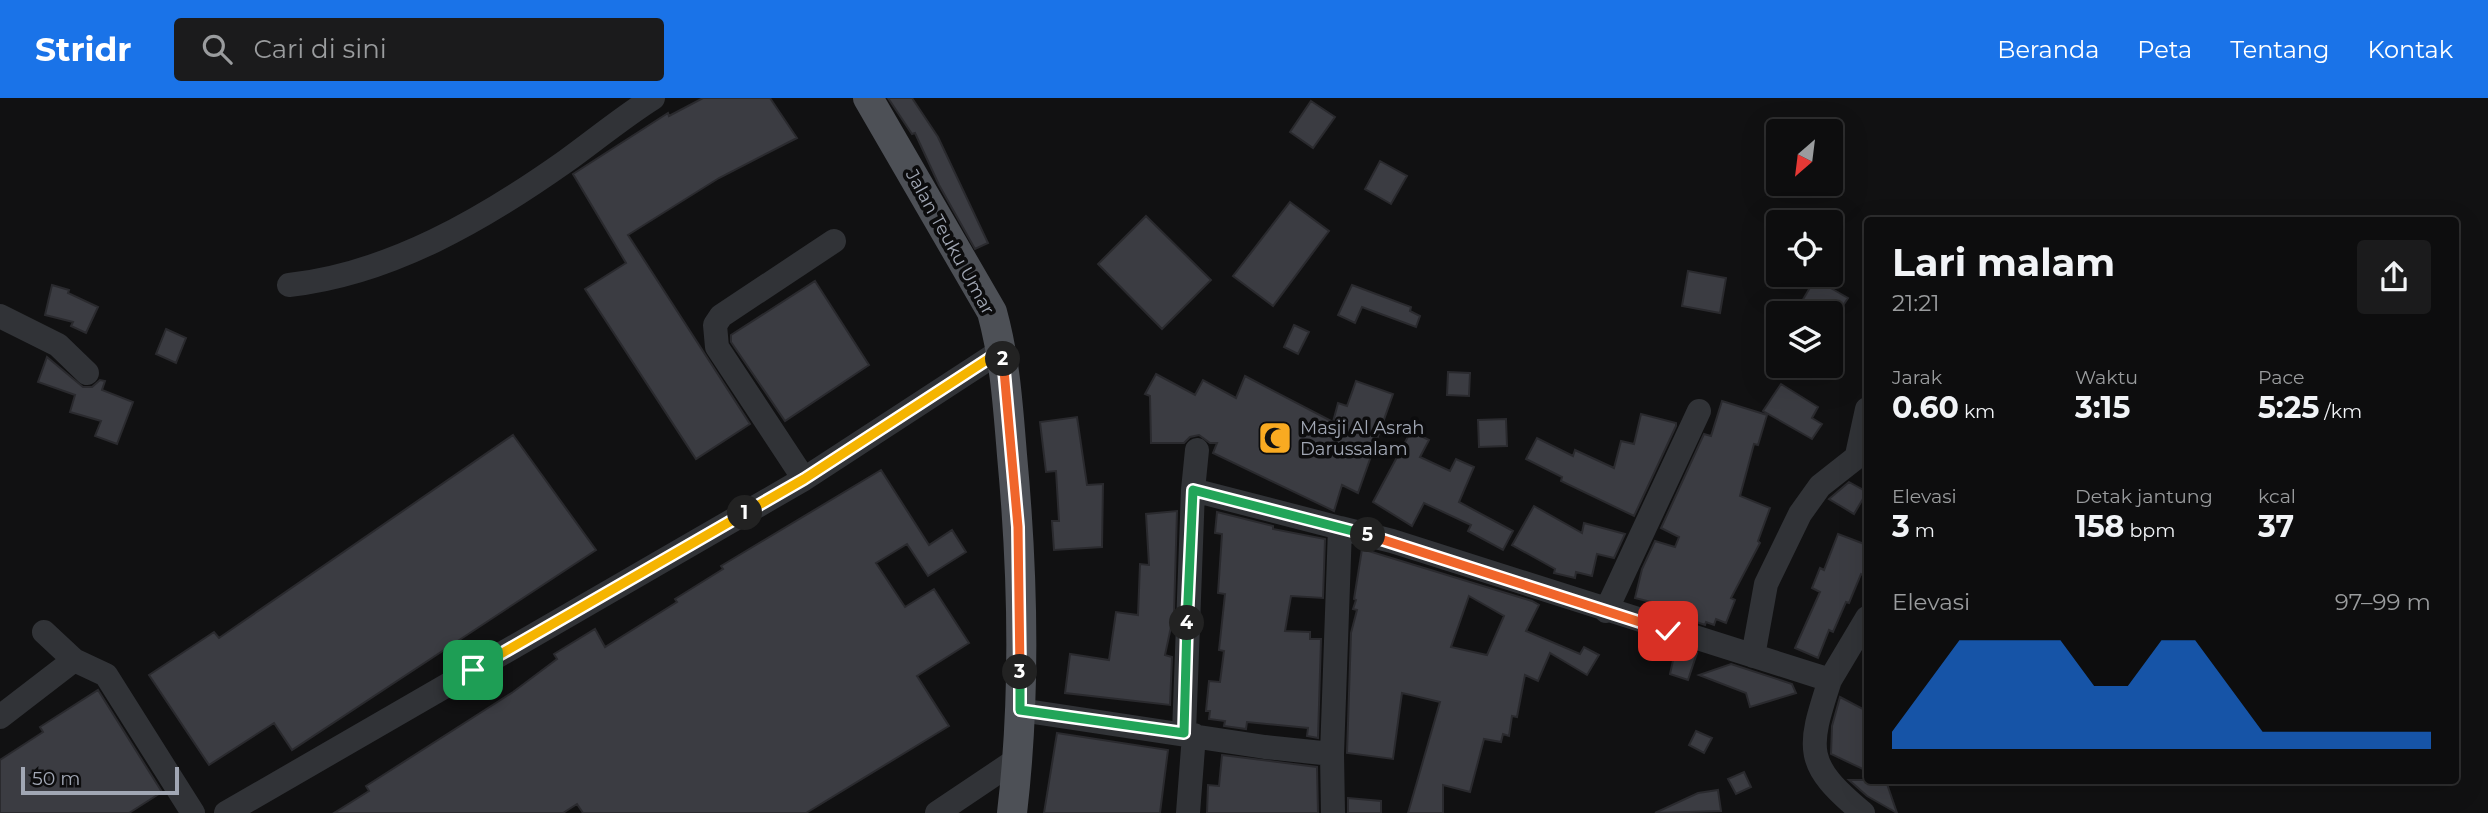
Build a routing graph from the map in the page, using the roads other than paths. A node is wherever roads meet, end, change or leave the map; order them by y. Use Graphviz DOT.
graph roads {
  1 [pos="653,98"];
  2 [pos="868,98"];
  3 [pos="834,240"];
  4 [pos="289,285"];
  5 [pos="0,316"];
  6 [pos="1002,350"];
  7 [pos="87,373"];
  8 [pos="1699,411"];
  9 [pos="1197,450"];
  10 [pos="1862,452"];
  11 [pos="804,479"];
  12 [pos="1193,490"];
  13 [pos="1340,527"];
  14 [pos="1606,611"];
  15 [pos="1864,623"];
  16 [pos="44,632"];
  17 [pos="1753,656"];
  18 [pos="74,660"];
  19 [pos="1830,680"];
  20 [pos="1020,710"];
  21 [pos="0,717"];
  22 [pos="1189,734"];
  23 [pos="1332,754"];
  24 [pos="1018,758"];
  25 [pos="193,813"];
  26 [pos="226,813"];
  27 [pos="936,813"];
  28 [pos="1012,813"];
  29 [pos="1188,813"];
  30 [pos="1334,813"];
  31 [pos="1863,813"];
  1 -- 4 [label="street"];
  2 -- 6 [label="main road, Jalan Teuku Umar"];
  3 -- 11 [label="street"];
  5 -- 7 [label="street"];
  6 -- 11 [label="street"];
  6 -- 20 [label="main road, Jalan Teuku Umar"];
  8 -- 14 [label="street"];
  9 -- 12 [label="street"];
  10 -- 17 [label="street"];
  11 -- 26 [label="street"];
  12 -- 13 [label="street"];
  12 -- 22 [label="street"];
  13 -- 14 [label="street"];
  13 -- 23 [label="street"];
  14 -- 17 [label="street"];
  15 -- 19 [label="street"];
  16 -- 18 [label="street"];
  17 -- 19 [label="street"];
  18 -- 21 [label="street"];
  18 -- 25 [label="street"];
  19 -- 31 [label="street"];
  20 -- 22 [label="street"];
  20 -- 24 [label="main road, Jalan Teuku Umar"];
  22 -- 23 [label="street"];
  22 -- 29 [label="street"];
  23 -- 30 [label="street"];
  24 -- 27 [label="street"];
  24 -- 28 [label="main road, Jalan Teuku Umar"];
}
